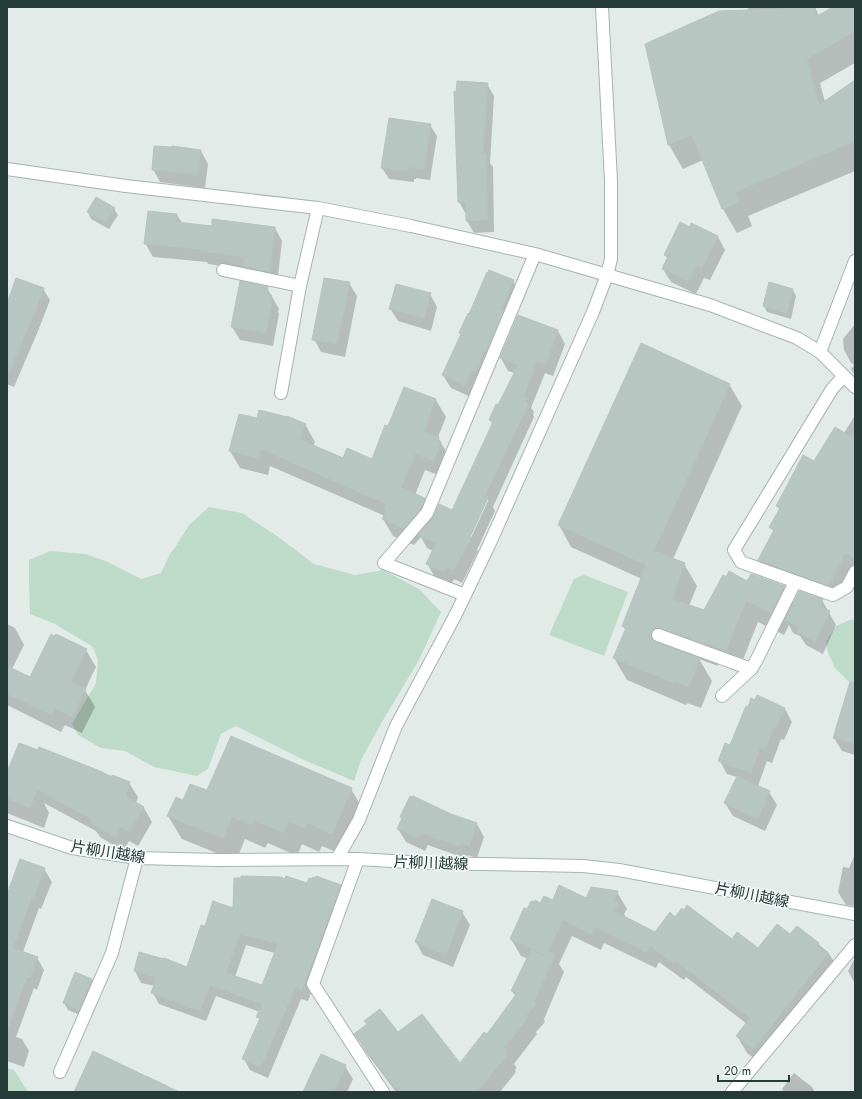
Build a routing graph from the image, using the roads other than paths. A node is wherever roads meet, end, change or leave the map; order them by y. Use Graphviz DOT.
graph roads {
  1 [pos="602,7"];
  2 [pos="7,169"];
  3 [pos="318,208"];
  4 [pos="535,254"];
  5 [pos="855,261"];
  6 [pos="223,270"];
  7 [pos="607,275"];
  8 [pos="300,286"];
  9 [pos="846,286"];
  10 [pos="855,293"];
  11 [pos="820,352"];
  12 [pos="844,376"];
  13 [pos="855,387"];
  14 [pos="281,393"];
  15 [pos="855,572"];
  16 [pos="795,582"];
  17 [pos="465,595"];
  18 [pos="658,635"];
  19 [pos="751,669"];
  20 [pos="722,696"];
  21 [pos="7,826"];
  22 [pos="137,858"];
  23 [pos="337,859"];
  24 [pos="358,859"];
  25 [pos="855,914"];
  26 [pos="855,945"];
  27 [pos="60,1072"];
  28 [pos="383,1092"];
  29 [pos="733,1092"];
  1 -- 7 [label="street"];
  2 -- 3 [label="street"];
  3 -- 4 [label="street"];
  3 -- 8 [label="street"];
  4 -- 7 [label="street"];
  4 -- 17 [label="street"];
  5 -- 9 [label="street"];
  6 -- 8 [label="street"];
  7 -- 11 [label="street"];
  7 -- 17 [label="street"];
  8 -- 14 [label="street"];
  9 -- 10 [label="street"];
  9 -- 11 [label="street"];
  11 -- 12 [label="street"];
  12 -- 13 [label="street"];
  12 -- 16 [label="street"];
  15 -- 16 [label="street"];
  16 -- 19 [label="street"];
  17 -- 23 [label="street"];
  18 -- 19 [label="street"];
  19 -- 20 [label="street"];
  21 -- 22 [label="street, 片柳川越線"];
  22 -- 23 [label="street, 片柳川越線"];
  22 -- 27 [label="street"];
  23 -- 24 [label="street, 片柳川越線"];
  24 -- 25 [label="street, 片柳川越線"];
  24 -- 28 [label="street"];
  26 -- 29 [label="street"];
}
